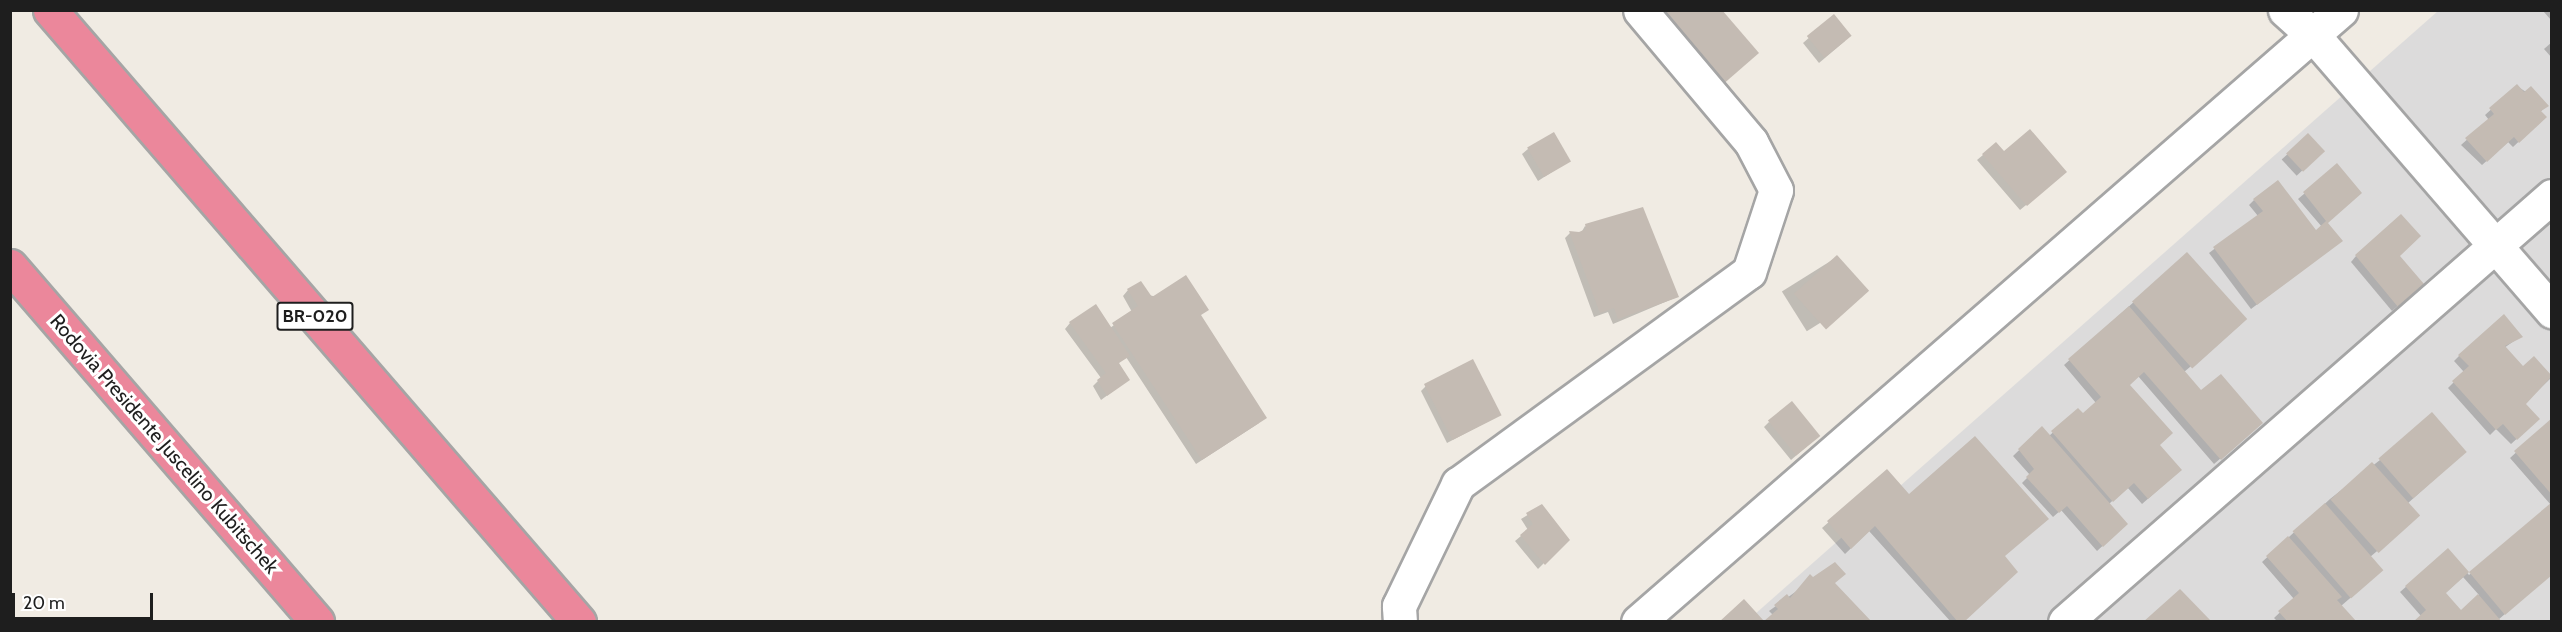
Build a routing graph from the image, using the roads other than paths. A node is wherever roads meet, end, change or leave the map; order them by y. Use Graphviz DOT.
graph roads {
  1 [pos="51,10"];
  2 [pos="1640,10"];
  3 [pos="2285,10"];
  4 [pos="2341,10"];
  5 [pos="2312,34"];
  6 [pos="2552,196"];
  7 [pos="2494,247"];
  8 [pos="10,266"];
  9 [pos="2552,311"];
  10 [pos="316,621"];
  11 [pos="579,621"];
  12 [pos="1400,621"];
  13 [pos="1638,621"];
  14 [pos="2065,621"];
  1 -- 11 [label="highway, BR-020"];
  2 -- 12 [label="street"];
  3 -- 5 [label="street"];
  4 -- 5 [label="street"];
  5 -- 7 [label="street"];
  5 -- 13 [label="street"];
  6 -- 7 [label="street"];
  7 -- 9 [label="street"];
  7 -- 14 [label="street"];
  8 -- 10 [label="highway, Rodovia Presidente Juscelino Kubitschek"];
}
